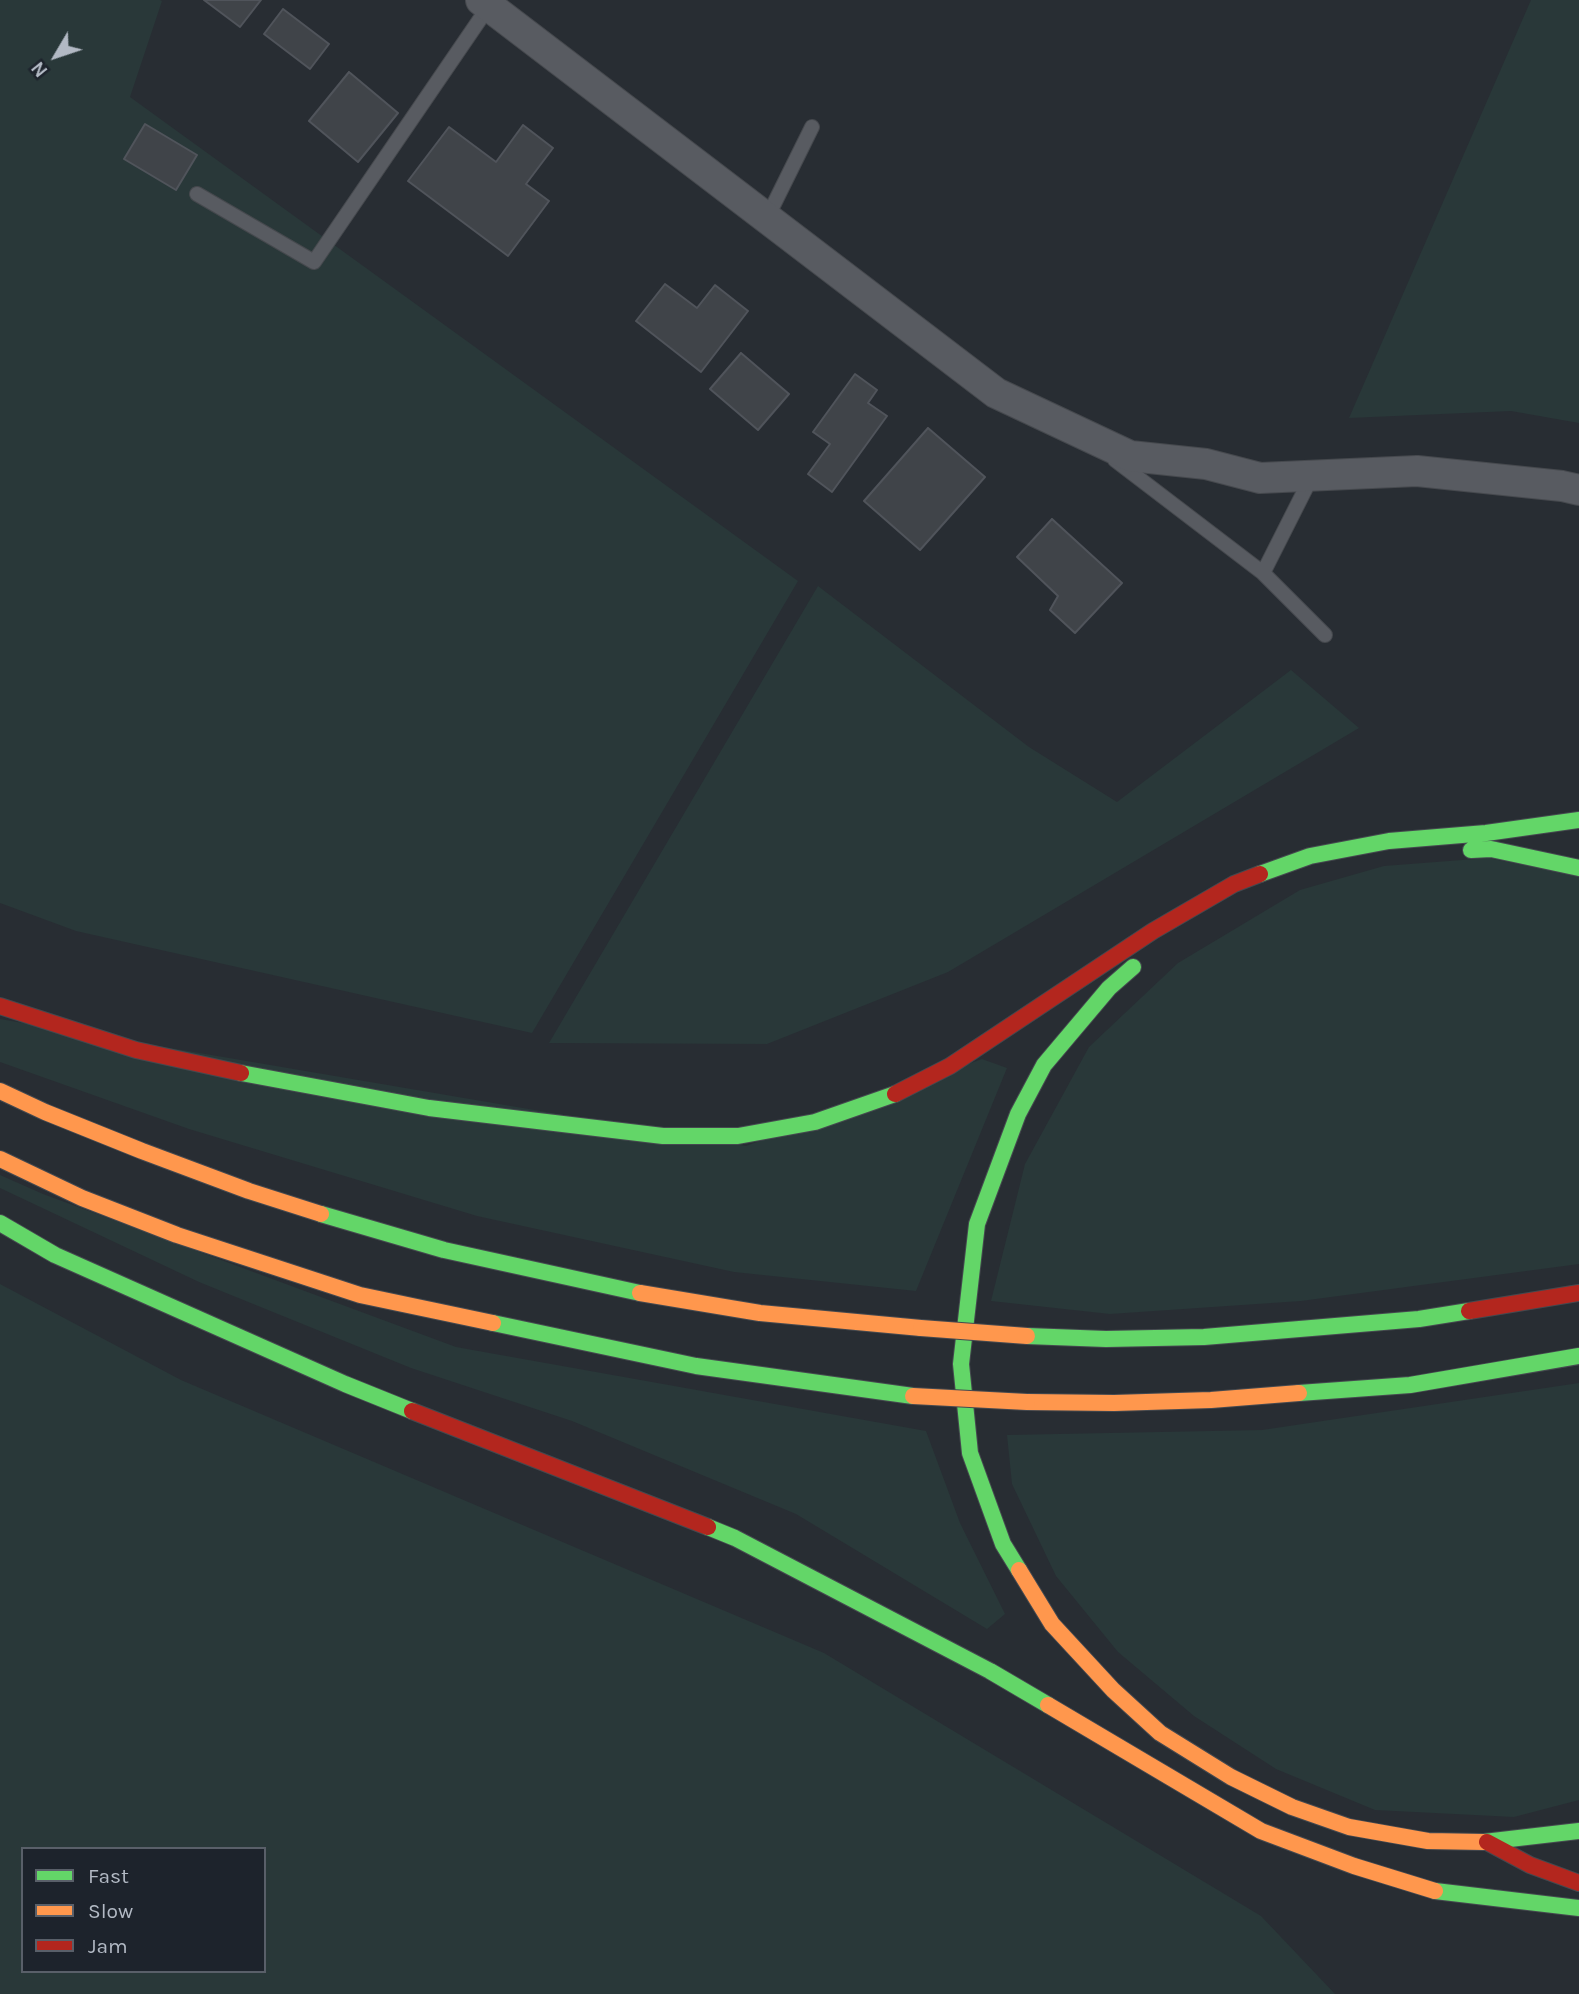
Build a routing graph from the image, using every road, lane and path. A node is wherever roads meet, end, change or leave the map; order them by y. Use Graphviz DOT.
graph roads {
  1 [pos="485,3"];
  2 [pos="812,127"];
  3 [pos="197,194"];
  4 [pos="766,218"];
  5 [pos="1072,428"];
  6 [pos="1312,476"];
  7 [pos="1579,490"];
  8 [pos="1263,573"];
  9 [pos="1325,635"];
  10 [pos="1579,820"];
  11 [pos="1379,859"];
  12 [pos="1579,868"];
  13 [pos="1234,884"];
  14 [pos="0,1006"];
  15 [pos="0,1091"];
  16 [pos="0,1159"];
  17 [pos="0,1223"];
  18 [pos="1579,1293"];
  19 [pos="1579,1356"];
  20 [pos="1579,1831"];
  21 [pos="1487,1842"];
  22 [pos="1579,1884"];
  23 [pos="1579,1908"];
  1 -- 3 [label="lane"];
  1 -- 4 [label="street"];
  2 -- 4 [label="lane"];
  4 -- 5 [label="street"];
  5 -- 6 [label="street"];
  5 -- 8 [label="lane"];
  6 -- 7 [label="street"];
  6 -- 8 [label="lane"];
  8 -- 9 [label="lane"];
  10 -- 13 [label="highway"];
  11 -- 12 [label="highway"];
  13 -- 14 [label="highway"];
  13 -- 21 [label="highway"];
  15 -- 18 [label="highway, bridge"];
  16 -- 19 [label="highway, bridge"];
  17 -- 23 [label="highway"];
  20 -- 21 [label="highway"];
  21 -- 22 [label="highway"];
}
